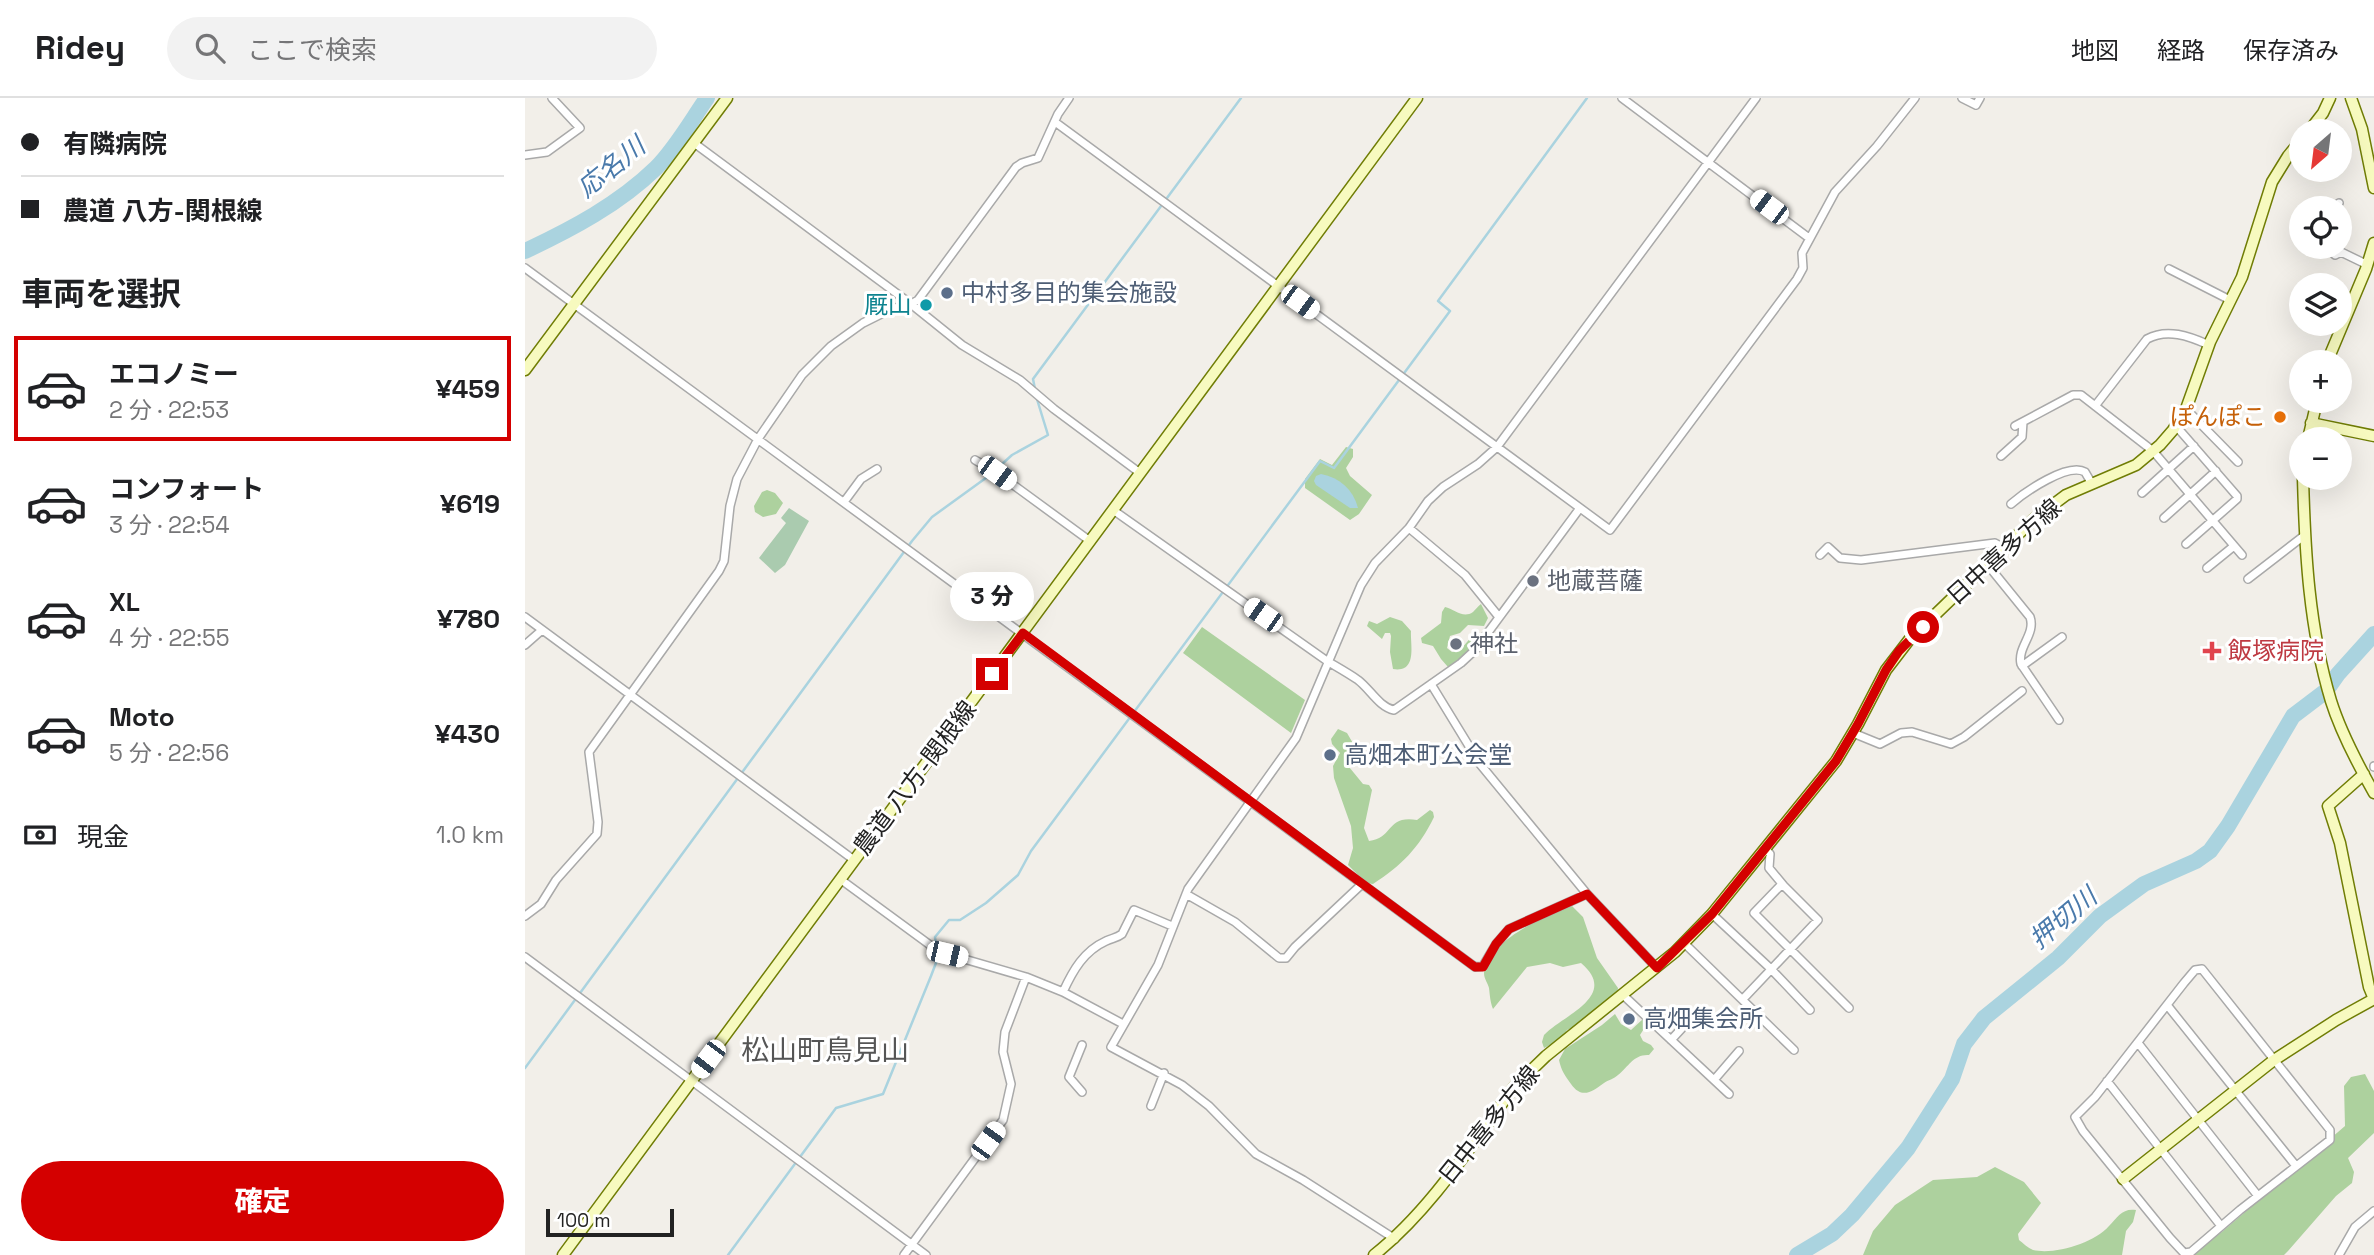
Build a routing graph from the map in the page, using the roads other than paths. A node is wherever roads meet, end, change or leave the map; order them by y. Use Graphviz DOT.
graph roads {
  1 [pos="552,98"];
  2 [pos="727,98"];
  3 [pos="1069,98"];
  4 [pos="1417,98"];
  5 [pos="1622,98"];
  6 [pos="1756,98"];
  7 [pos="1915,98"];
  8 [pos="1962,98"];
  9 [pos="1980,98"];
  10 [pos="2330,98"];
  11 [pos="2351,98"];
  12 [pos="2318,119"];
  13 [pos="1055,122"];
  14 [pos="694,143"];
  15 [pos="525,155"];
  16 [pos="2289,155"];
  17 [pos="1709,162"];
  18 [pos="2374,188"];
  19 [pos="1809,238"];
  20 [pos="2374,243"];
  21 [pos="2352,257"];
  22 [pos="2368,265"];
  23 [pos="525,268"];
  24 [pos="2169,269"];
  25 [pos="1278,286"];
  26 [pos="2230,300"];
  27 [pos="574,303"];
  28 [pos="911,304"];
  29 [pos="2209,345"];
  30 [pos="2332,350"];
  31 [pos="525,370"];
  32 [pos="2095,406"];
  33 [pos="2186,409"];
  34 [pos="2314,413"];
  35 [pos="2023,422"];
  36 [pos="2311,424"];
  37 [pos="2015,426"];
  38 [pos="2176,426"];
  39 [pos="2310,427"];
  40 [pos="2374,436"];
  41 [pos="758,439"];
  42 [pos="2194,446"];
  43 [pos="1497,447"];
  44 [pos="2153,452"];
  45 [pos="2001,456"];
  46 [pos="975,460"];
  47 [pos="2238,462"];
  48 [pos="877,469"];
  49 [pos="2168,471"];
  50 [pos="2216,471"];
  51 [pos="1140,473"];
  52 [pos="2092,484"];
  53 [pos="2303,490"];
  54 [pos="2142,493"];
  55 [pos="2190,496"];
  56 [pos="844,502"];
  57 [pos="2011,503"];
  58 [pos="1580,508"];
  59 [pos="1113,510"];
  60 [pos="2164,518"];
  61 [pos="2212,521"];
  62 [pos="1409,528"];
  63 [pos="2305,535"];
  64 [pos="1090,541"];
  65 [pos="2186,544"];
  66 [pos="2234,546"];
  67 [pos="2004,548"];
  68 [pos="1820,555"];
  69 [pos="2242,555"];
  70 [pos="1987,564"];
  71 [pos="2207,568"];
  72 [pos="2248,579"];
  73 [pos="525,617"];
  74 [pos="1499,617"];
  75 [pos="541,630"];
  76 [pos="1023,633"];
  77 [pos="2062,637"];
  78 [pos="525,645"];
  79 [pos="1328,661"];
  80 [pos="2022,666"];
  81 [pos="1431,684"];
  82 [pos="2022,691"];
  83 [pos="629,693"];
  84 [pos="2059,720"];
  85 [pos="1853,733"];
  86 [pos="2364,774"];
  87 [pos="2374,793"];
  88 [pos="1251,801"];
  89 [pos="1765,848"];
  90 [pos="854,860"];
  91 [pos="840,879"];
  92 [pos="1362,884"];
  93 [pos="1782,884"];
  94 [pos="1186,894"];
  95 [pos="1587,894"];
  96 [pos="1712,914"];
  97 [pos="525,916"];
  98 [pos="1172,926"];
  99 [pos="1684,943"];
  100 [pos="1790,950"];
  101 [pos="525,957"];
  102 [pos="1657,968"];
  103 [pos="1771,969"];
  104 [pos="1026,977"];
  105 [pos="1063,992"];
  106 [pos="1623,995"];
  107 [pos="1743,999"];
  108 [pos="2374,999"];
  109 [pos="2167,1005"];
  110 [pos="1849,1008"];
  111 [pos="1810,1010"];
  112 [pos="1696,1013"];
  113 [pos="1123,1024"];
  114 [pos="1671,1040"];
  115 [pos="2138,1043"];
  116 [pos="1082,1045"];
  117 [pos="1794,1050"];
  118 [pos="1739,1051"];
  119 [pos="2274,1060"];
  120 [pos="1164,1073"];
  121 [pos="1714,1080"];
  122 [pos="691,1081"];
  123 [pos="2107,1081"];
  124 [pos="2236,1090"];
  125 [pos="1082,1092"];
  126 [pos="1729,1094"];
  127 [pos="1151,1106"];
  128 [pos="2198,1120"];
  129 [pos="2161,1150"];
  130 [pos="2296,1166"];
  131 [pos="2123,1179"];
  132 [pos="2258,1196"];
  133 [pos="2374,1211"];
  134 [pos="2221,1226"];
  135 [pos="1395,1238"];
  136 [pos="912,1244"];
  137 [pos="563,1255"];
  138 [pos="904,1255"];
  139 [pos="926,1255"];
  140 [pos="1374,1255"];
  141 [pos="2339,1255"];
  1 -- 15 [label="street"];
  2 -- 14 [label="street"];
  3 -- 13 [label="street"];
  4 -- 25 [label="street, 農道 八方-関根線"];
  5 -- 17 [label="street"];
  6 -- 17 [label="street"];
  7 -- 19 [label="street"];
  8 -- 9 [label="street"];
  10 -- 12 [label="street"];
  11 -- 18 [label="street"];
  13 -- 25 [label="street"];
  13 -- 28 [label="street"];
  14 -- 27 [label="street"];
  14 -- 28 [label="street"];
  16 -- 26 [label="street, 日中喜多方線"];
  17 -- 19 [label="street"];
  17 -- 43 [label="street"];
  19 -- 58 [label="street"];
  20 -- 22 [label="street"];
  21 -- 22 [label="street"];
  22 -- 30 [label="street"];
  23 -- 27 [label="street"];
  24 -- 26 [label="street"];
  25 -- 43 [label="street"];
  25 -- 51 [label="street, 農道 八方-関根線"];
  26 -- 29 [label="street, 日中喜多方線"];
  27 -- 31 [label="street"];
  27 -- 41 [label="street"];
  28 -- 41 [label="street"];
  28 -- 51 [label="street"];
  29 -- 32 [label="street"];
  29 -- 33 [label="street, 日中喜多方線"];
  32 -- 35 [label="street"];
  32 -- 44 [label="street"];
  33 -- 38 [label="street, 日中喜多方線"];
  33 -- 47 [label="street"];
  34 -- 36 [label="street"];
  35 -- 37 [label="street"];
  35 -- 45 [label="street"];
  36 -- 39 [label="street"];
  36 -- 40 [label="street"];
  38 -- 42 [label="street"];
  38 -- 44 [label="street, 日中喜多方線"];
  41 -- 56 [label="street"];
  41 -- 83 [label="street"];
  42 -- 49 [label="street"];
  42 -- 50 [label="street"];
  43 -- 58 [label="street"];
  43 -- 62 [label="street"];
  44 -- 49 [label="street"];
  44 -- 52 [label="street, 日中喜多方線"];
  46 -- 64 [label="street"];
  48 -- 56 [label="street"];
  49 -- 54 [label="street"];
  49 -- 55 [label="street"];
  50 -- 55 [label="street"];
  50 -- 61 [label="street"];
  51 -- 59 [label="street, 農道 八方-関根線"];
  52 -- 57 [label="street"];
  52 -- 67 [label="street, 日中喜多方線"];
  53 -- 63 [label="street"];
  55 -- 60 [label="street"];
  55 -- 61 [label="street"];
  56 -- 76 [label="street"];
  58 -- 74 [label="street"];
  59 -- 64 [label="street, 農道 八方-関根線"];
  59 -- 79 [label="street"];
  61 -- 65 [label="street"];
  61 -- 66 [label="street"];
  62 -- 74 [label="street"];
  62 -- 79 [label="street"];
  63 -- 72 [label="street"];
  63 -- 86 [label="street"];
  64 -- 76 [label="street, 農道 八方-関根線"];
  66 -- 69 [label="street"];
  66 -- 71 [label="street"];
  67 -- 68 [label="street"];
  67 -- 70 [label="street, 日中喜多方線"];
  70 -- 80 [label="street"];
  70 -- 85 [label="street, 日中喜多方線"];
  73 -- 75 [label="street"];
  74 -- 81 [label="street"];
  75 -- 78 [label="street"];
  75 -- 83 [label="street"];
  76 -- 88 [label="street"];
  76 -- 90 [label="street, 農道 八方-関根線"];
  77 -- 80 [label="street"];
  79 -- 81 [label="street"];
  79 -- 88 [label="street"];
  80 -- 84 [label="street"];
  81 -- 95 [label="street"];
  82 -- 85 [label="street"];
  83 -- 90 [label="street"];
  83 -- 97 [label="street"];
  85 -- 89 [label="street, 日中喜多方線"];
  86 -- 87 [label="street"];
  86 -- 108 [label="street"];
  88 -- 92 [label="street"];
  88 -- 94 [label="street"];
  89 -- 93 [label="street"];
  89 -- 96 [label="street, 日中喜多方線"];
  90 -- 91 [label="street, 農道 八方-関根線"];
  91 -- 104 [label="street"];
  91 -- 122 [label="street, 農道 八方-関根線"];
  92 -- 94 [label="street"];
  92 -- 95 [label="street"];
  93 -- 100 [label="street"];
  93 -- 100 [label="street"];
  94 -- 98 [label="street"];
  95 -- 102 [label="street"];
  96 -- 99 [label="street, 日中喜多方線"];
  96 -- 103 [label="street"];
  98 -- 105 [label="street"];
  98 -- 113 [label="street"];
  99 -- 102 [label="street, 日中喜多方線"];
  99 -- 107 [label="street"];
  100 -- 103 [label="street"];
  100 -- 110 [label="street"];
  101 -- 122 [label="street"];
  102 -- 106 [label="street, 日中喜多方線"];
  103 -- 107 [label="street"];
  103 -- 111 [label="street"];
  104 -- 105 [label="street"];
  104 -- 136 [label="street"];
  105 -- 113 [label="street"];
  106 -- 114 [label="street"];
  106 -- 135 [label="street, 日中喜多方線"];
  107 -- 117 [label="street"];
  108 -- 119 [label="street"];
  109 -- 115 [label="street"];
  109 -- 119 [label="street"];
  109 -- 124 [label="street"];
  112 -- 114 [label="street"];
  113 -- 120 [label="street"];
  114 -- 121 [label="street"];
  115 -- 123 [label="street"];
  115 -- 128 [label="street"];
  116 -- 125 [label="street"];
  118 -- 121 [label="street"];
  119 -- 124 [label="street"];
  119 -- 130 [label="street"];
  120 -- 127 [label="street"];
  120 -- 135 [label="street"];
  121 -- 126 [label="street"];
  122 -- 136 [label="street"];
  122 -- 137 [label="street, 農道 八方-関根線"];
  123 -- 129 [label="street"];
  123 -- 131 [label="street"];
  124 -- 128 [label="street"];
  124 -- 130 [label="street"];
  128 -- 129 [label="street"];
  128 -- 132 [label="street"];
  129 -- 131 [label="street"];
  129 -- 134 [label="street"];
  130 -- 132 [label="street"];
  131 -- 134 [label="street"];
  132 -- 134 [label="street"];
  133 -- 141 [label="street"];
  135 -- 140 [label="street, 日中喜多方線"];
  136 -- 138 [label="street"];
  136 -- 139 [label="street"];
}
